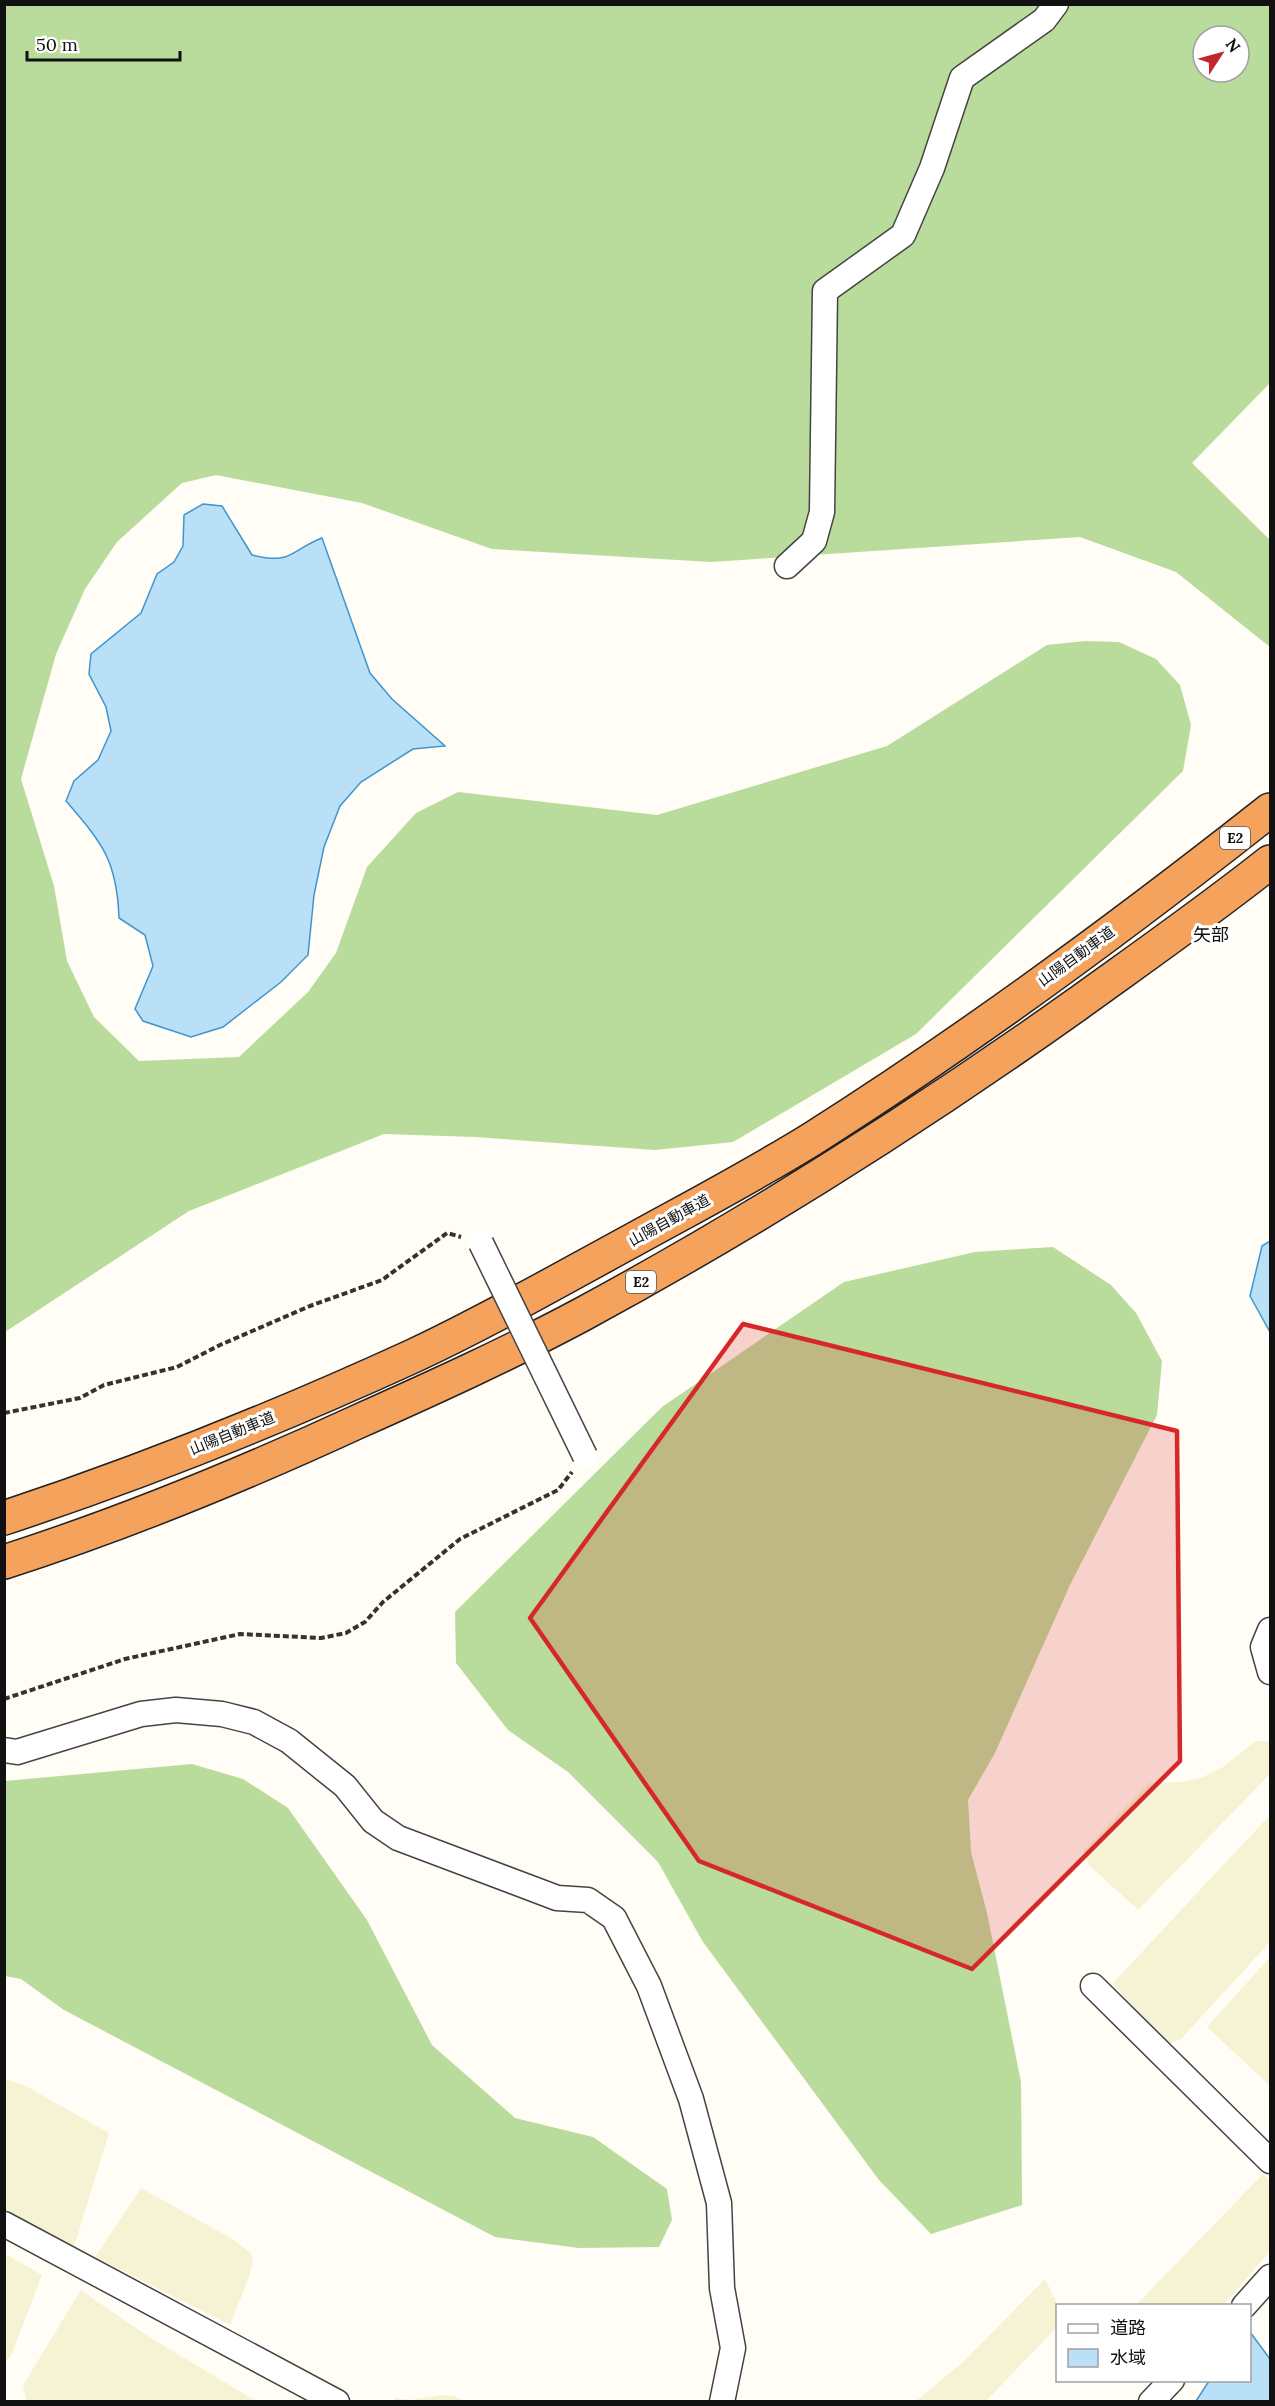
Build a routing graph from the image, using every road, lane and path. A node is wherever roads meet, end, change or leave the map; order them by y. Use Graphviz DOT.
graph roads {
  1 [pos="1056,4"];
  2 [pos="787,566"];
  3 [pos="1270,810"];
  4 [pos="1270,862"];
  5 [pos="482,1243"];
  6 [pos="4,1413"];
  7 [pos="585,1456"];
  8 [pos="4,1518"];
  9 [pos="4,1562"];
  10 [pos="1270,1630"];
  11 [pos="1270,1672"];
  12 [pos="4,1699"];
  13 [pos="4,1750"];
  14 [pos="1093,1986"];
  15 [pos="1270,2161"];
  16 [pos="4,2224"];
  17 [pos="1270,2277"];
  18 [pos="1246,2304"];
  19 [pos="1170,2382"];
  20 [pos="337,2402"];
  21 [pos="722,2402"];
  22 [pos="1151,2402"];
  1 -- 2 [label="street"];
  3 -- 8 [label="highway, 山陽自動車道 / E2"];
  4 -- 9 [label="highway, E2"];
  5 -- 6 [label="path"];
  5 -- 7 [label="street, bridge"];
  7 -- 12 [label="path"];
  10 -- 11 [label="street"];
  13 -- 21 [label="street"];
  14 -- 15 [label="street"];
  16 -- 20 [label="street"];
  17 -- 18 [label="street"];
  19 -- 22 [label="street"];
}
